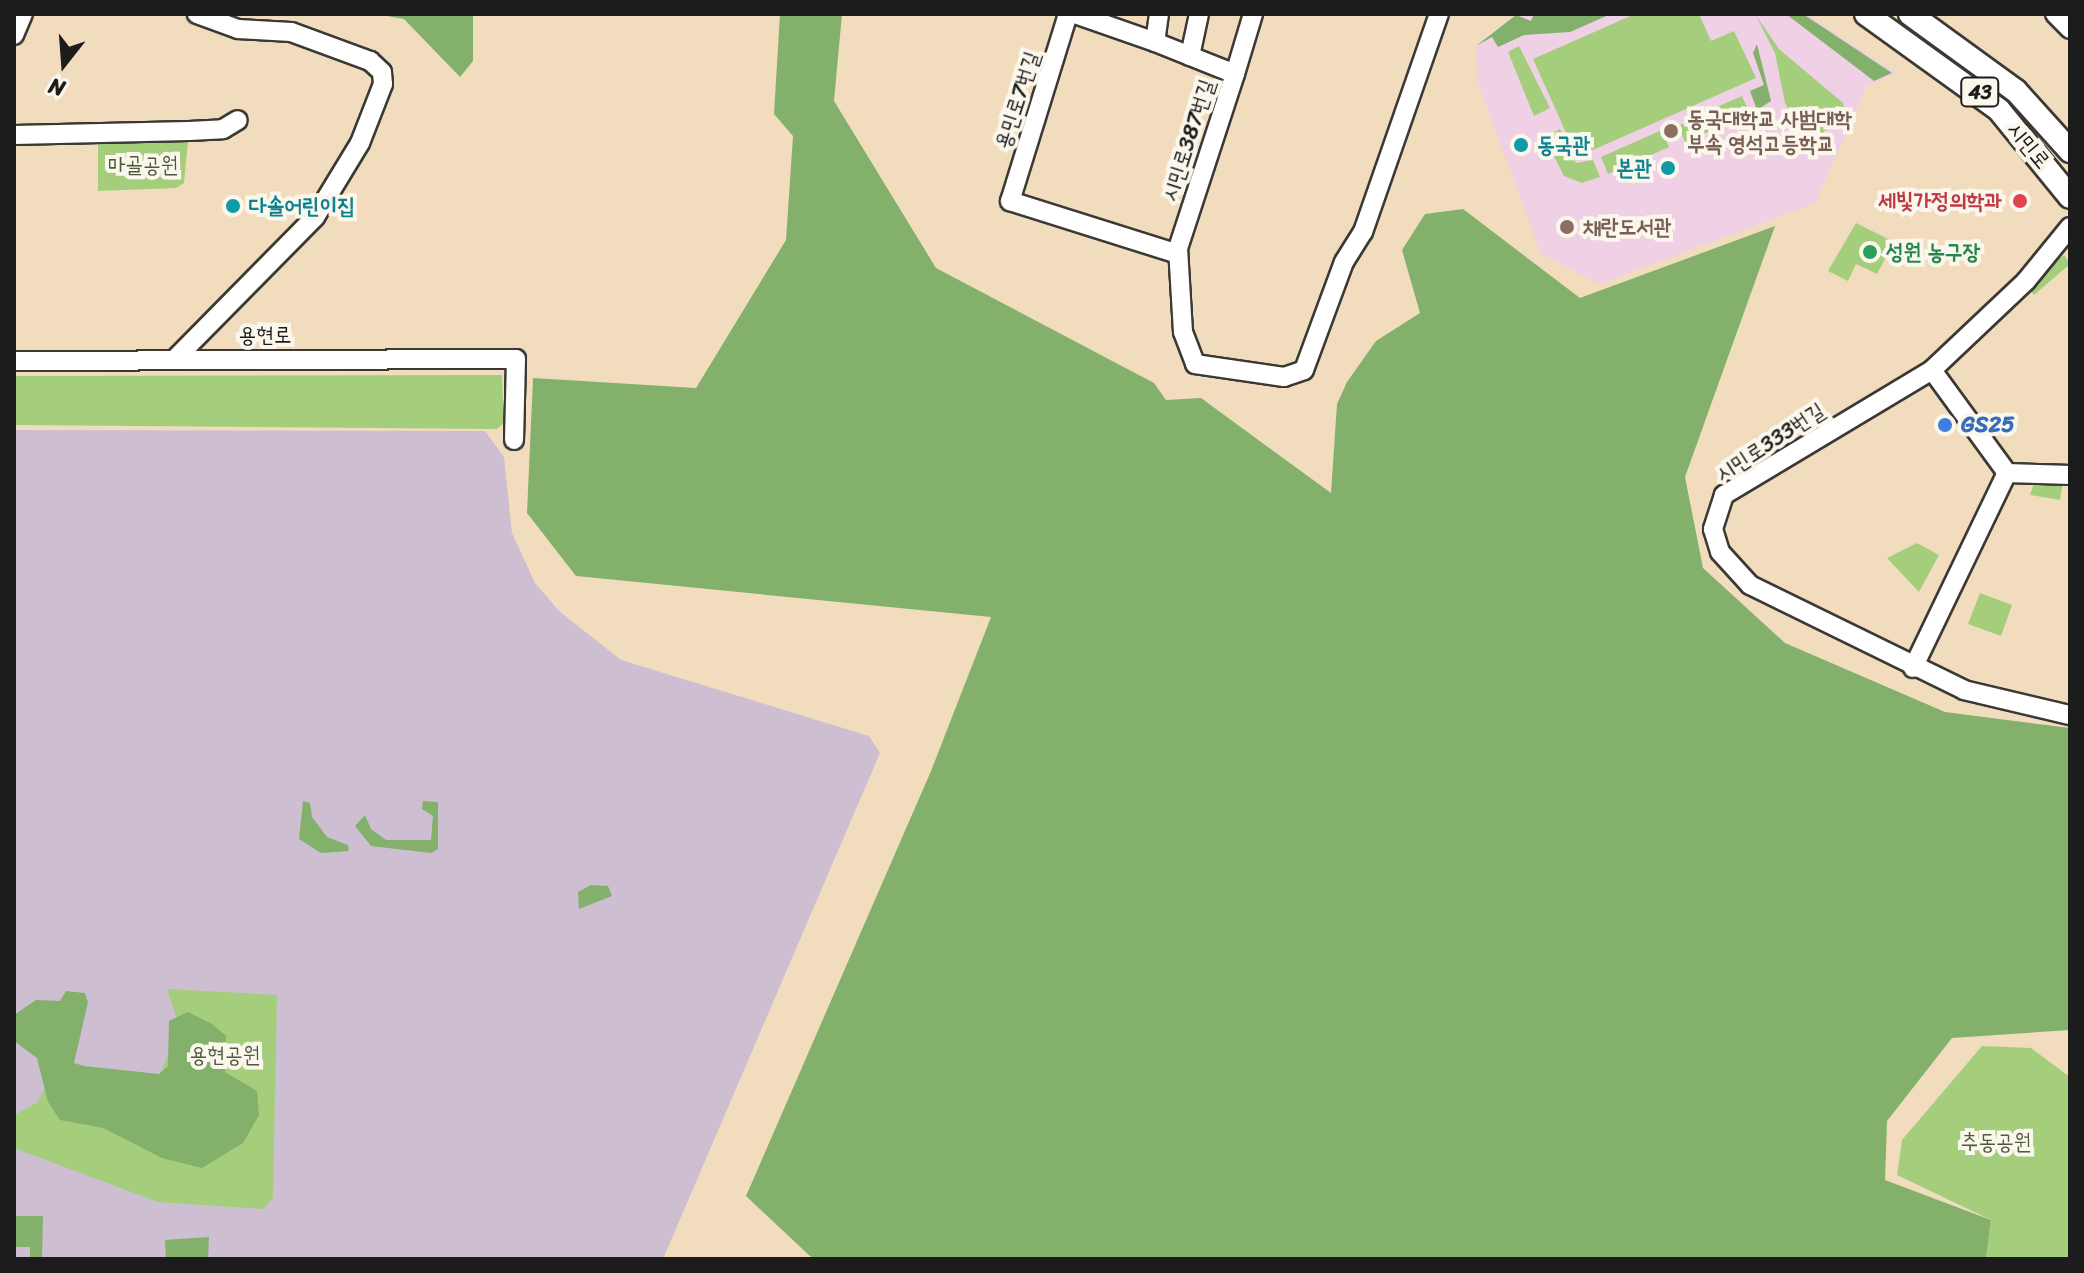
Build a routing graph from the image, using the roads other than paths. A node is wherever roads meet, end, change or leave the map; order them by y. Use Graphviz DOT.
graph roads {
  1 [pos="23,14"];
  2 [pos="197,14"];
  3 [pos="1068,14"];
  4 [pos="1075,14"];
  5 [pos="1159,14"];
  6 [pos="1199,14"];
  7 [pos="1253,14"];
  8 [pos="1439,14"];
  9 [pos="1866,14"];
  10 [pos="1910,14"];
  11 [pos="2055,14"];
  12 [pos="2070,29"];
  13 [pos="14,35"];
  14 [pos="1155,42"];
  15 [pos="1190,56"];
  16 [pos="1235,74"];
  17 [pos="238,120"];
  18 [pos="14,135"];
  19 [pos="2070,151"];
  20 [pos="2070,197"];
  21 [pos="2070,227"];
  22 [pos="1178,254"];
  23 [pos="176,358"];
  24 [pos="14,361"];
  25 [pos="1932,370"];
  26 [pos="514,440"];
  27 [pos="2007,473"];
  28 [pos="2070,475"];
  29 [pos="1913,668"];
  30 [pos="2070,715"];
  1 -- 13 [label="street"];
  2 -- 23 [label="street"];
  3 -- 22 [label="street, 용민로7번길"];
  4 -- 14 [label="street, 시민로387번길"];
  5 -- 14 [label="street"];
  6 -- 15 [label="street"];
  7 -- 16 [label="street"];
  8 -- 22 [label="street, 시민로387번길"];
  9 -- 20 [label="main road, 시민로 / 43"];
  10 -- 19 [label="main road, 시민로 / 43"];
  11 -- 12 [label="street"];
  14 -- 15 [label="street, 시민로387번길"];
  15 -- 16 [label="street, 시민로387번길"];
  16 -- 22 [label="street, 시민로387번길"];
  17 -- 18 [label="street"];
  21 -- 25 [label="street, 시민로333번길"];
  23 -- 24 [label="street, 용현로"];
  23 -- 26 [label="street, 용현로"];
  25 -- 27 [label="street"];
  25 -- 29 [label="street, 시민로333번길"];
  27 -- 28 [label="street"];
  27 -- 29 [label="street"];
  29 -- 30 [label="street, 시민로333번길"];
}
